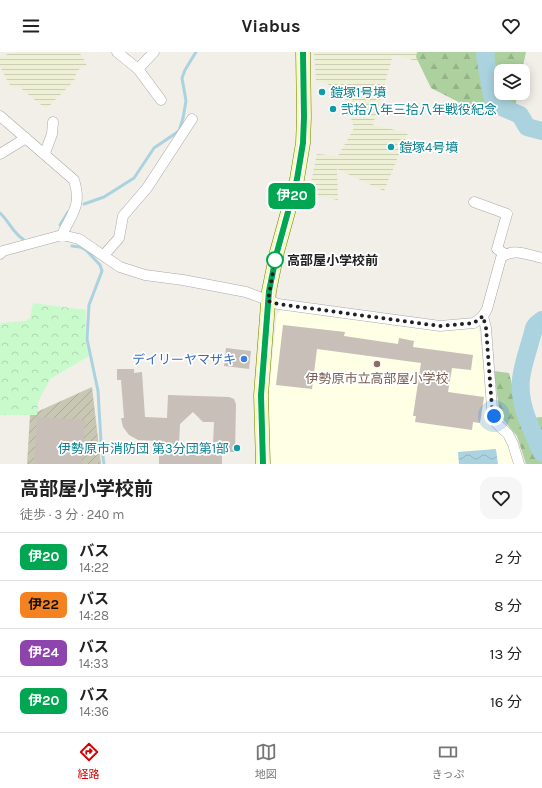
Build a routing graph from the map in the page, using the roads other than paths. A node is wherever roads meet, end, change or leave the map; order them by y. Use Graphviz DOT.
graph roads {
  1 [pos="118,52"];
  2 [pos="154,52"];
  3 [pos="303,52"];
  4 [pos="138,69"];
  5 [pos="161,100"];
  6 [pos="0,116"];
  7 [pos="192,120"];
  8 [pos="53,122"];
  9 [pos="26,138"];
  10 [pos="44,153"];
  11 [pos="0,154"];
  12 [pos="474,202"];
  13 [pos="62,235"];
  14 [pos="0,254"];
  15 [pos="505,254"];
  16 [pos="104,255"];
  17 [pos="542,258"];
  18 [pos="268,301"];
  19 [pos="483,316"];
  20 [pos="263,464"];
  21 [pos="519,464"];
  1 -- 4 [label="street"];
  2 -- 4 [label="street"];
  3 -- 18 [label="street"];
  4 -- 5 [label="street"];
  6 -- 9 [label="street"];
  7 -- 16 [label="street"];
  8 -- 10 [label="street"];
  9 -- 10 [label="street"];
  9 -- 11 [label="street"];
  10 -- 13 [label="street"];
  12 -- 15 [label="street"];
  13 -- 14 [label="street"];
  13 -- 16 [label="street"];
  15 -- 17 [label="street"];
  15 -- 19 [label="street"];
  16 -- 18 [label="street"];
  18 -- 19 [label="street"];
  18 -- 20 [label="street"];
  19 -- 21 [label="street"];
}
